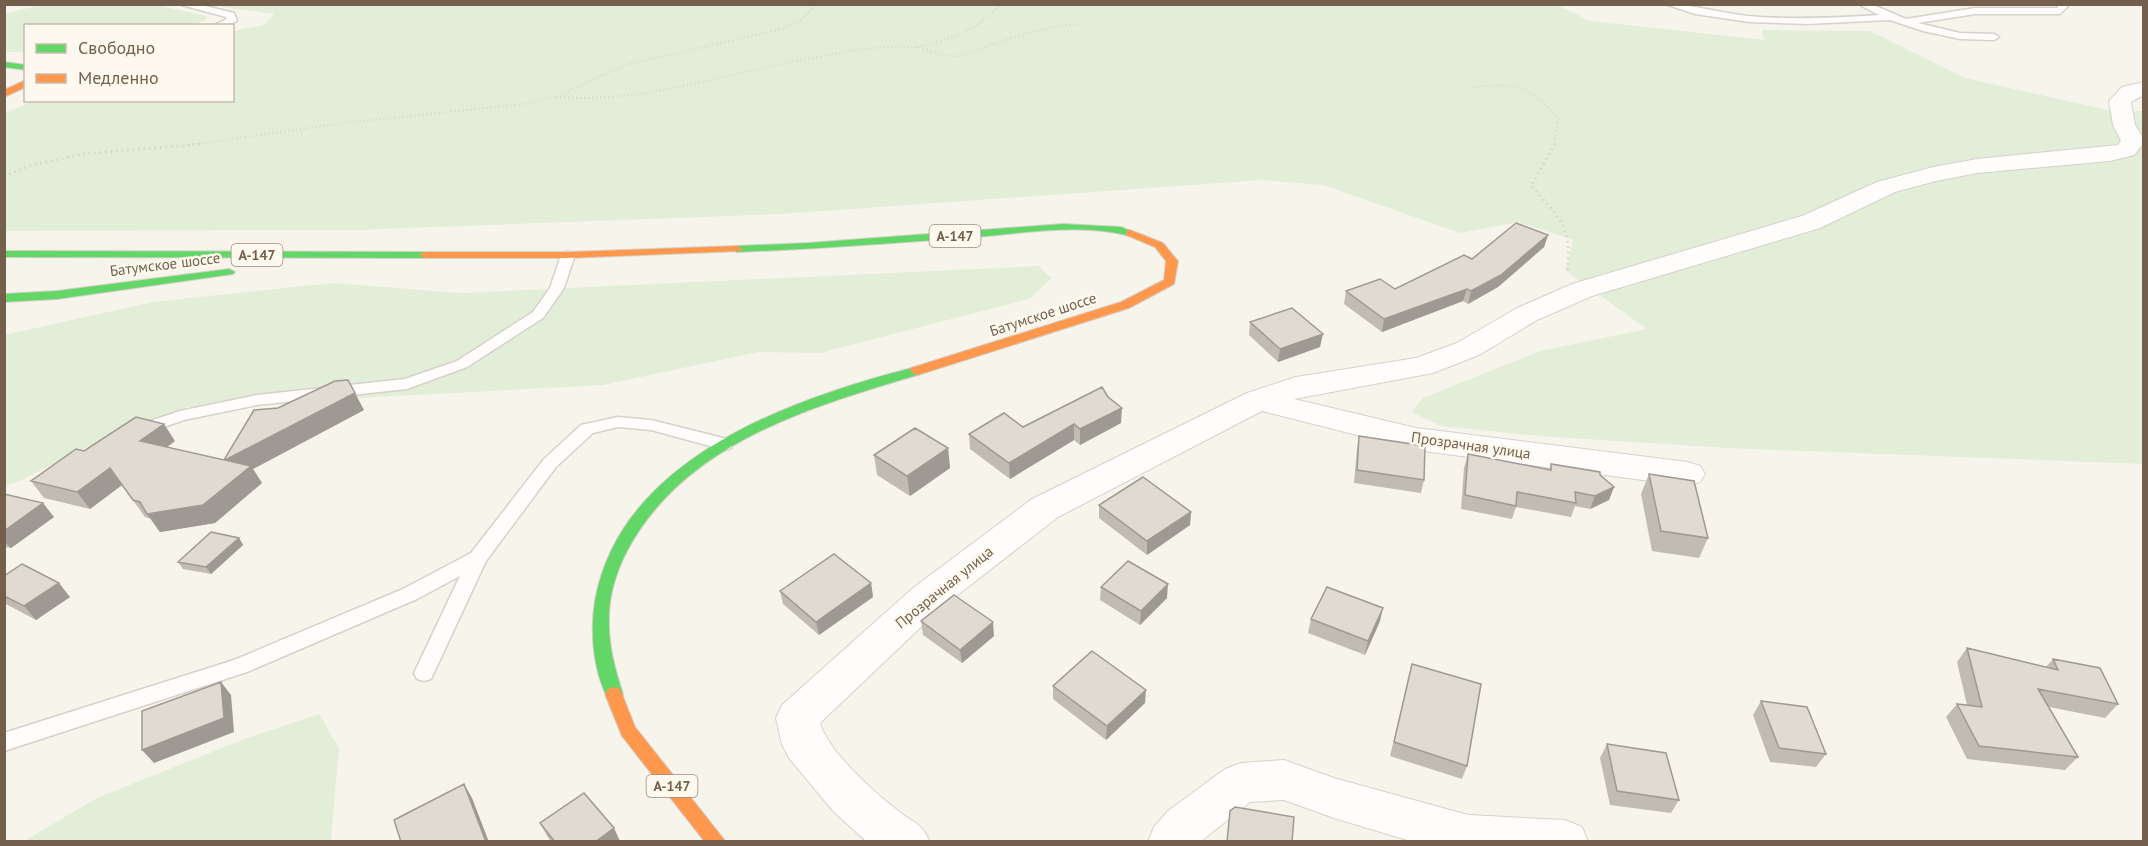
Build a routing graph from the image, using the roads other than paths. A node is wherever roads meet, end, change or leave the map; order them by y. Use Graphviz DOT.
graph roads {
  1 [pos="182,4"];
  2 [pos="1670,4"];
  3 [pos="1862,4"];
  4 [pos="1988,4"];
  5 [pos="2066,4"];
  6 [pos="1975,11"];
  7 [pos="1889,17"];
  8 [pos="1904,21"];
  9 [pos="223,24"];
  10 [pos="1994,37"];
  11 [pos="4,64"];
  12 [pos="24,68"];
  13 [pos="24,84"];
  14 [pos="2144,88"];
  15 [pos="4,94"];
  16 [pos="4,255"];
  17 [pos="112,255"];
  18 [pos="509,255"];
  19 [pos="568,255"];
  20 [pos="280,269"];
  21 [pos="248,271"];
  22 [pos="57,295"];
  23 [pos="4,298"];
  24 [pos="1258,400"];
  25 [pos="130,433"];
  26 [pos="725,444"];
  27 [pos="1688,474"];
  28 [pos="478,558"];
  29 [pos="424,673"];
  30 [pos="4,741"];
  31 [pos="717,842"];
  32 [pos="907,842"];
  33 [pos="1171,842"];
  34 [pos="1565,842"];
  1 -- 9 [label="lane"];
  2 -- 7 [label="lane"];
  3 -- 7 [label="lane"];
  4 -- 6 [label="lane"];
  5 -- 6 [label="lane"];
  6 -- 8 [label="lane"];
  7 -- 8 [label="lane"];
  8 -- 10 [label="lane"];
  11 -- 12 [label="highway"];
  13 -- 15 [label="highway"];
  14 -- 24 [label="street, Прозрачная улица"];
  16 -- 17 [label="highway, Батумское шоссе / А-147"];
  17 -- 18 [label="highway, Батумское шоссе / А-147"];
  17 -- 22 [label="highway"];
  18 -- 19 [label="highway, Батумское шоссе / А-147"];
  18 -- 20 [label="highway, Батумское шоссе / А-147"];
  19 -- 25 [label="lane"];
  19 -- 26 [label="highway, Батумское шоссе / А-147"];
  21 -- 22 [label="highway, Батумское шоссе / А-147"];
  22 -- 23 [label="highway, Батумское шоссе / А-147"];
  24 -- 27 [label="street, Прозрачная улица"];
  24 -- 32 [label="street, Прозрачная улица"];
  26 -- 28 [label="lane"];
  26 -- 31 [label="highway, Батумское шоссе / А-147"];
  28 -- 29 [label="lane"];
  28 -- 30 [label="lane"];
  33 -- 34 [label="street"];
}
